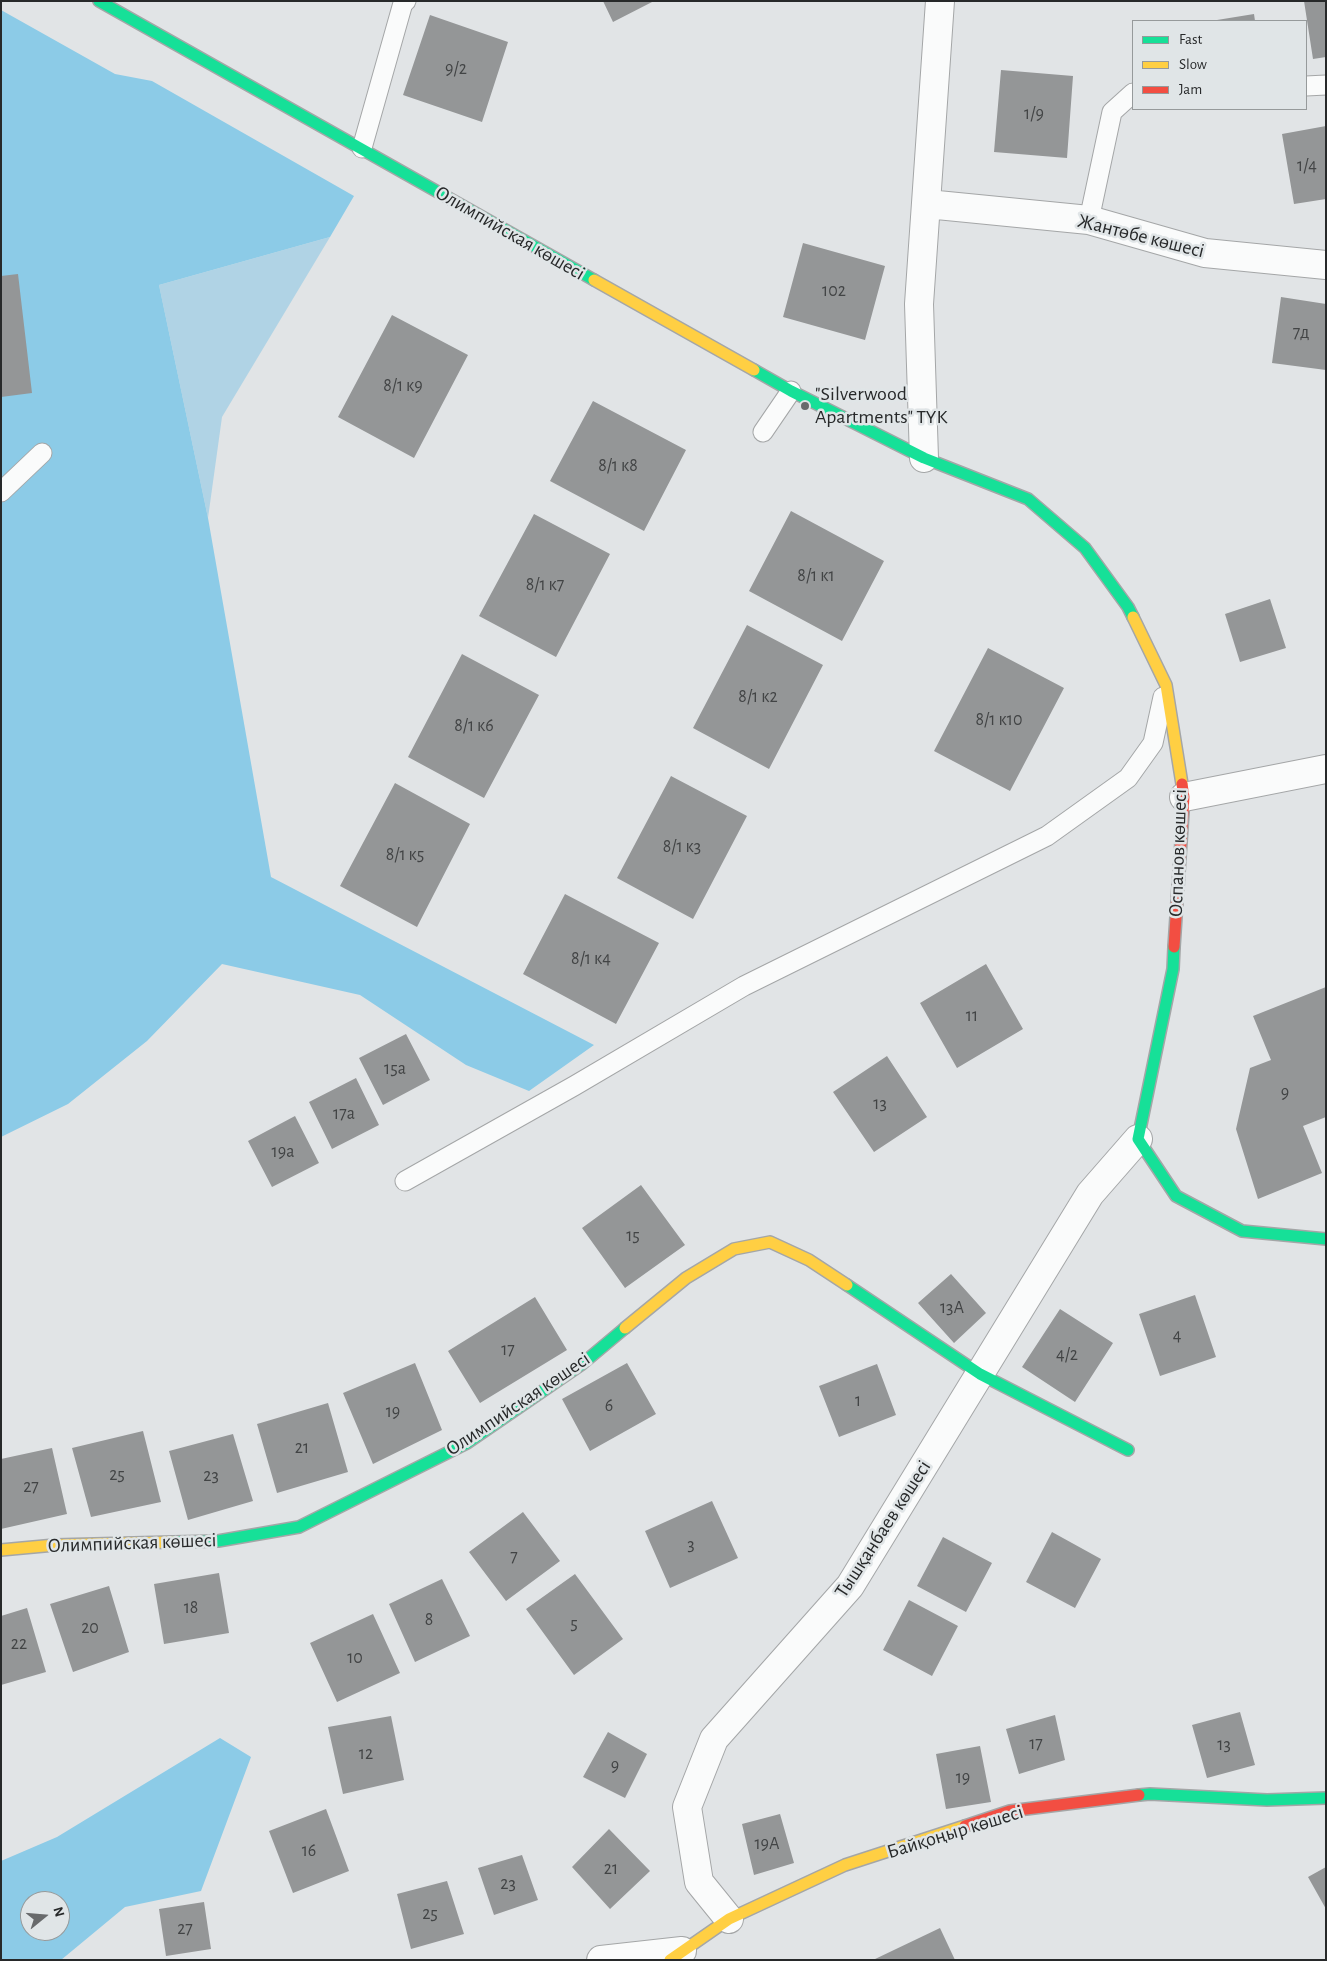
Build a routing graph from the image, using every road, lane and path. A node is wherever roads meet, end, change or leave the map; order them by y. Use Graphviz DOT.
graph roads {
  1 [pos="99,1"];
  2 [pos="406,1"];
  3 [pos="940,1"];
  4 [pos="1326,85"];
  5 [pos="1307,86"];
  6 [pos="1132,94"];
  7 [pos="362,148"];
  8 [pos="927,204"];
  9 [pos="1089,220"];
  10 [pos="1326,265"];
  11 [pos="791,392"];
  12 [pos="763,432"];
  13 [pos="42,453"];
  14 [pos="924,458"];
  15 [pos="1,492"];
  16 [pos="1166,685"];
  17 [pos="1326,769"];
  18 [pos="1184,797"];
  19 [pos="1138,1139"];
  20 [pos="405,1181"];
  21 [pos="1326,1238"];
  22 [pos="980,1374"];
  23 [pos="1128,1450"];
  24 [pos="1,1550"];
  25 [pos="1326,1798"];
  26 [pos="729,1919"];
  27 [pos="676,1955"];
  28 [pos="601,1960"];
  1 -- 7 [label="street, Олимпийская көшесі"];
  2 -- 7 [label="lane"];
  3 -- 8 [label="street"];
  4 -- 5 [label="lane"];
  6 -- 9 [label="lane"];
  7 -- 11 [label="street, Олимпийская көшесі"];
  8 -- 9 [label="street, Жантөбе көшесі"];
  8 -- 14 [label="street"];
  9 -- 10 [label="street, Жантөбе көшесі"];
  11 -- 12 [label="lane"];
  11 -- 14 [label="street, Олимпийская көшесі"];
  13 -- 15 [label="lane"];
  14 -- 16 [label="street, Оспанов көшесі"];
  16 -- 18 [label="street, Оспанов көшесі"];
  16 -- 20 [label="lane"];
  17 -- 18 [label="street"];
  18 -- 19 [label="street, Оспанов көшесі"];
  19 -- 21 [label="street"];
  19 -- 22 [label="street, Тышқанбаев көшесі"];
  22 -- 23 [label="street, Олимпийская көшесі"];
  22 -- 24 [label="street, Олимпийская көшесі"];
  22 -- 26 [label="street, Тышқанбаев көшесі"];
  25 -- 26 [label="street, Байқоңыр көшесі"];
  26 -- 27 [label="street, Байқоңыр көшесі"];
  27 -- 28 [label="street"];
}
